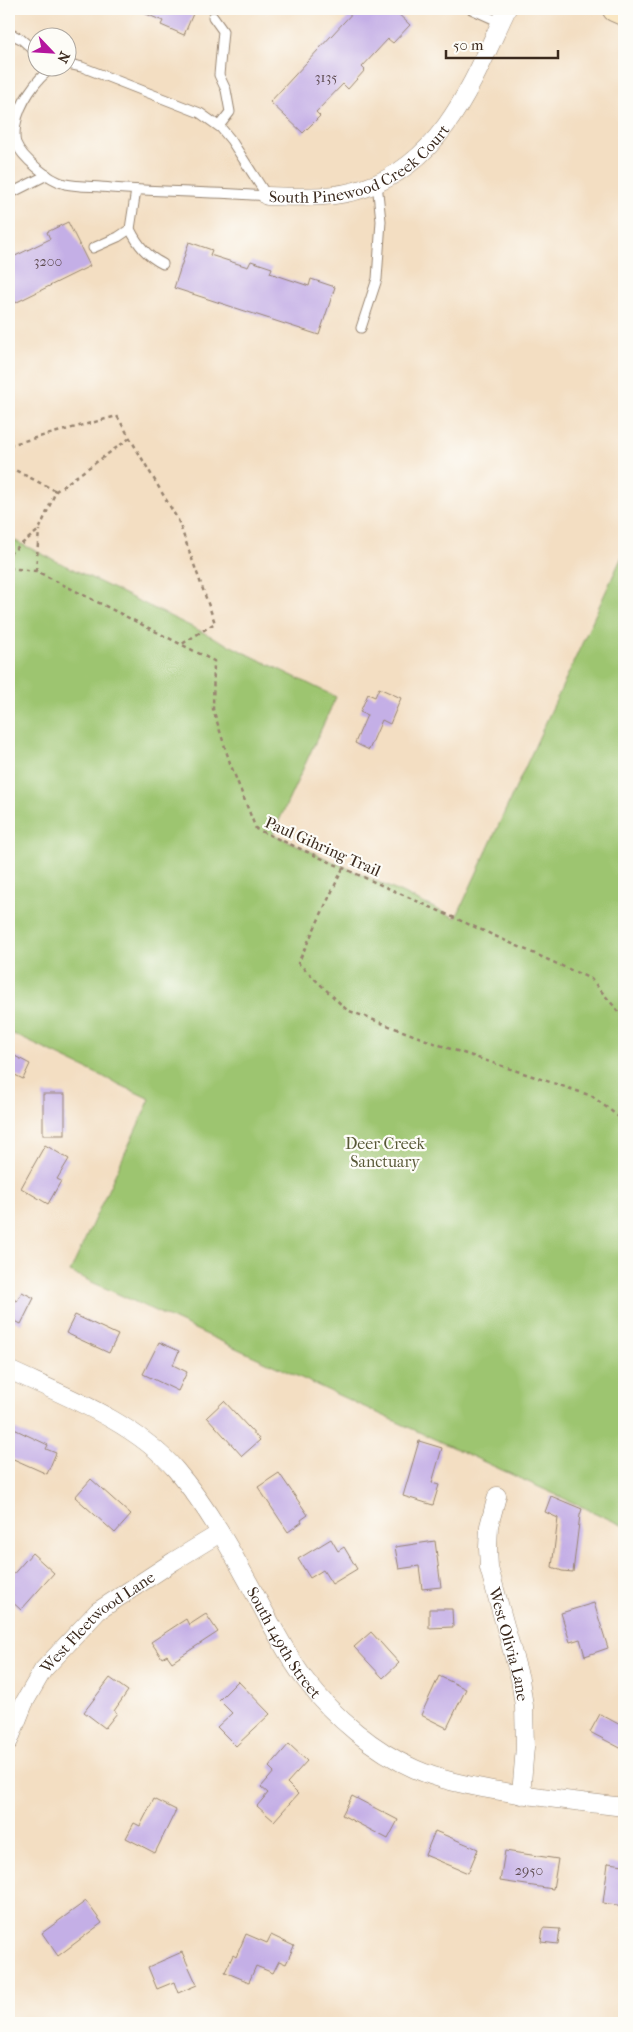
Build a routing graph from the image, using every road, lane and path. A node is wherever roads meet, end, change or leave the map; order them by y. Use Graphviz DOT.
graph roads {
  1 [pos="471,9"];
  2 [pos="615,9"];
  3 [pos="624,13"];
  4 [pos="213,16"];
  5 [pos="504,16"];
  6 [pos="9,33"];
  7 [pos="28,45"];
  8 [pos="78,66"];
  9 [pos="41,78"];
  10 [pos="219,126"];
  11 [pos="12,137"];
  12 [pos="47,174"];
  13 [pos="377,183"];
  14 [pos="136,190"];
  15 [pos="9,194"];
  16 [pos="267,196"];
  17 [pos="130,229"];
  18 [pos="93,248"];
  19 [pos="163,264"];
  20 [pos="361,328"];
  21 [pos="130,438"];
  22 [pos="9,445"];
  23 [pos="9,467"];
  24 [pos="56,491"];
  25 [pos="40,530"];
  26 [pos="9,554"];
  27 [pos="9,568"];
  28 [pos="36,571"];
  29 [pos="182,644"];
  30 [pos="343,868"];
  31 [pos="624,1018"];
  32 [pos="624,1121"];
  33 [pos="9,1370"];
  34 [pos="497,1496"];
  35 [pos="220,1533"];
  36 [pos="9,1741"];
  37 [pos="521,1795"];
  38 [pos="624,1807"];
  1 -- 5 [label="lane"];
  2 -- 3 [label="main road"];
  4 -- 10 [label="lane"];
  5 -- 13 [label="street, South Pinewood Creek Court"];
  6 -- 7 [label="lane"];
  8 -- 10 [label="lane, South Pinewood Creek Court"];
  9 -- 11 [label="lane"];
  10 -- 16 [label="lane, South Pinewood Creek Court"];
  11 -- 12 [label="lane"];
  12 -- 14 [label="lane"];
  12 -- 15 [label="lane"];
  13 -- 16 [label="street, South Pinewood Creek Court"];
  13 -- 20 [label="lane"];
  14 -- 16 [label="lane"];
  14 -- 17 [label="lane"];
  17 -- 18 [label="lane"];
  17 -- 19 [label="lane"];
  21 -- 22 [label="path"];
  21 -- 24 [label="path"];
  21 -- 29 [label="path"];
  23 -- 24 [label="path"];
  24 -- 25 [label="path"];
  25 -- 26 [label="path"];
  25 -- 28 [label="path"];
  27 -- 28 [label="path, Paul Gihring Trail"];
  28 -- 29 [label="path, Paul Gihring Trail"];
  29 -- 30 [label="path, Paul Gihring Trail"];
  30 -- 31 [label="path, Paul Gihring Trail"];
  30 -- 32 [label="path"];
  33 -- 35 [label="street, South 149th Street"];
  34 -- 37 [label="street, West Olivia Lane"];
  35 -- 36 [label="street, West Fleetwood Lane"];
  35 -- 37 [label="street, South 149th Street"];
  37 -- 38 [label="street, South 149th Street"];
}
